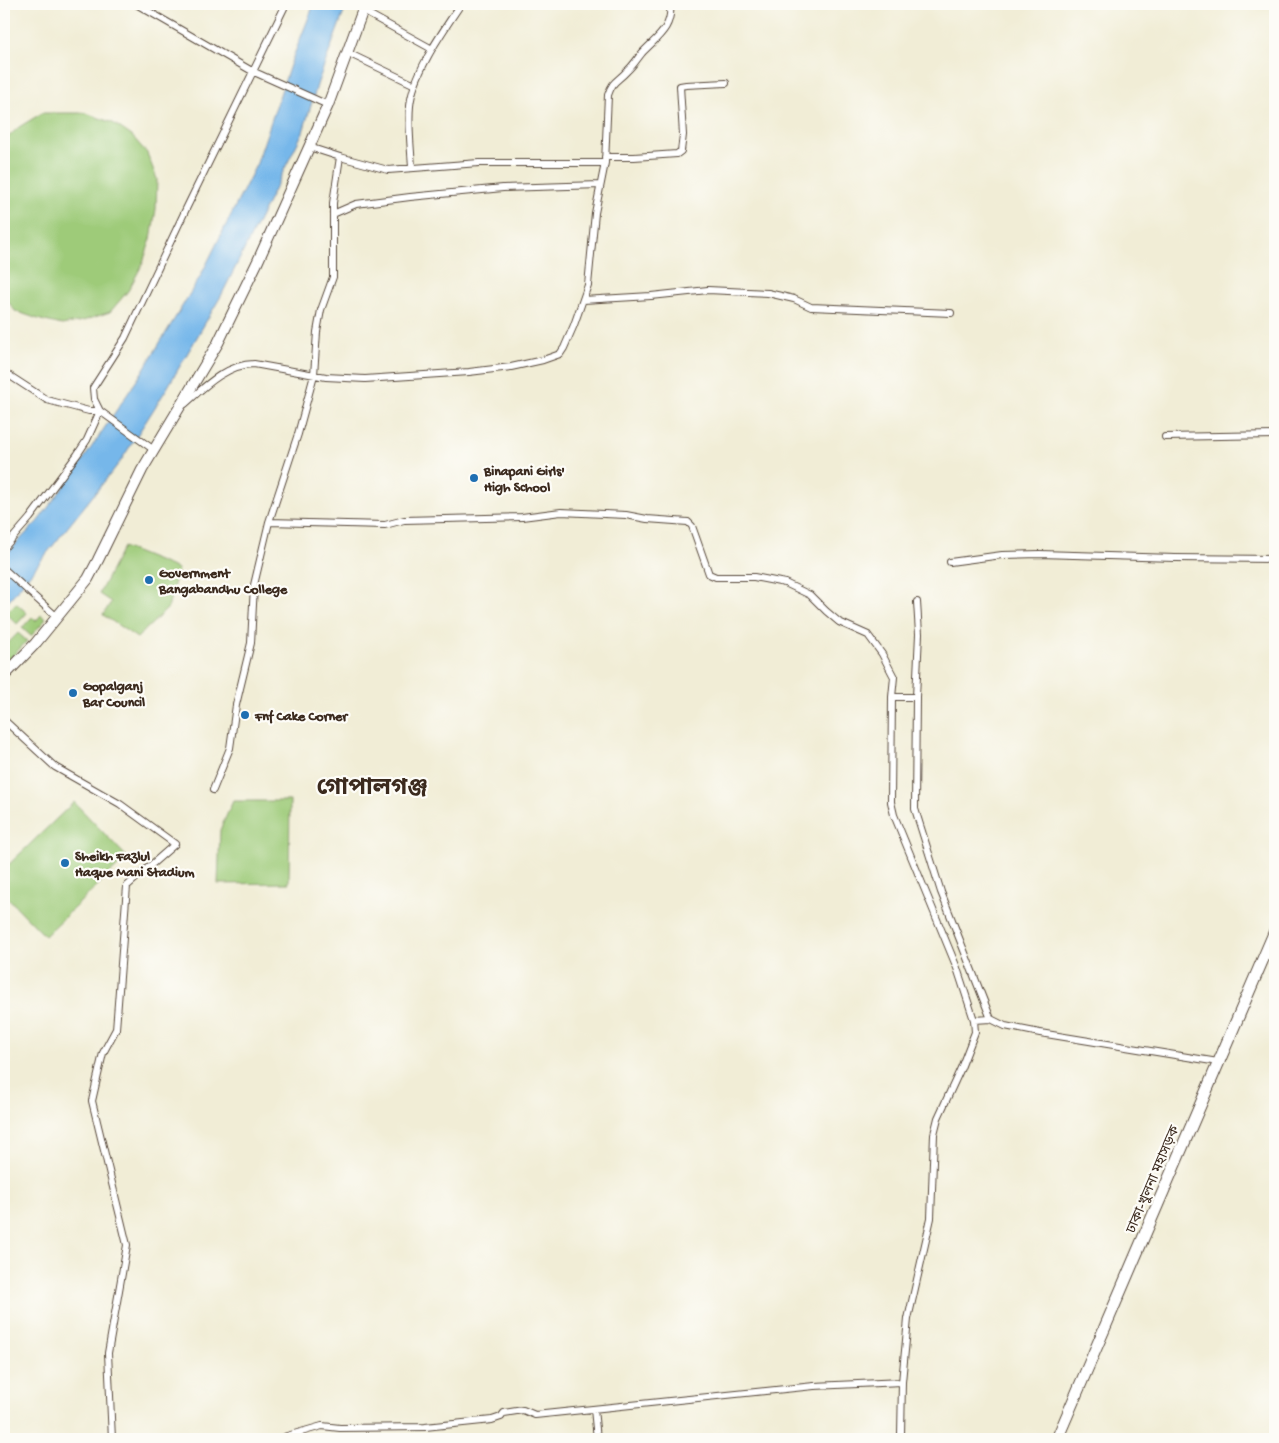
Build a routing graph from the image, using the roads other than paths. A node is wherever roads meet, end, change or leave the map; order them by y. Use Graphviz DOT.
graph roads {
  1 [pos="136,4"];
  2 [pos="286,4"];
  3 [pos="461,4"];
  4 [pos="670,4"];
  5 [pos="364,7"];
  6 [pos="432,49"];
  7 [pos="348,53"];
  8 [pos="252,71"];
  9 [pos="726,82"];
  10 [pos="415,85"];
  11 [pos="328,105"];
  12 [pos="310,147"];
  13 [pos="340,157"];
  14 [pos="605,160"];
  15 [pos="412,168"];
  16 [pos="600,185"];
  17 [pos="333,214"];
  18 [pos="582,300"];
  19 [pos="951,313"];
  20 [pos="4,372"];
  21 [pos="314,375"];
  22 [pos="178,410"];
  23 [pos="102,412"];
  24 [pos="1275,435"];
  25 [pos="1165,437"];
  26 [pos="154,450"];
  27 [pos="269,522"];
  28 [pos="4,548"];
  29 [pos="1275,559"];
  30 [pos="950,562"];
  31 [pos="4,569"];
  32 [pos="918,602"];
  33 [pos="57,617"];
  34 [pos="4,676"];
  35 [pos="895,697"];
  36 [pos="914,697"];
  37 [pos="4,720"];
  38 [pos="214,790"];
  39 [pos="1275,931"];
  40 [pos="989,1019"];
  41 [pos="975,1020"];
  42 [pos="1218,1062"];
  43 [pos="902,1382"];
  44 [pos="594,1409"];
  45 [pos="112,1439"];
  46 [pos="282,1439"];
  47 [pos="597,1439"];
  48 [pos="903,1439"];
  49 [pos="1057,1439"];
  1 -- 8 [label="street"];
  2 -- 8 [label="street"];
  3 -- 6 [label="street"];
  4 -- 14 [label="street"];
  5 -- 6 [label="street"];
  5 -- 7 [label="main road"];
  6 -- 10 [label="street"];
  7 -- 10 [label="street"];
  7 -- 11 [label="main road"];
  8 -- 11 [label="street"];
  8 -- 23 [label="street"];
  9 -- 14 [label="street"];
  10 -- 15 [label="street"];
  11 -- 12 [label="main road"];
  12 -- 13 [label="street"];
  12 -- 22 [label="main road"];
  13 -- 15 [label="street"];
  13 -- 17 [label="street"];
  14 -- 15 [label="street"];
  14 -- 16 [label="street"];
  16 -- 17 [label="street"];
  16 -- 18 [label="street"];
  17 -- 21 [label="street"];
  18 -- 19 [label="street"];
  18 -- 21 [label="street"];
  20 -- 23 [label="street"];
  21 -- 22 [label="street"];
  21 -- 27 [label="street"];
  22 -- 26 [label="main road"];
  23 -- 26 [label="street"];
  23 -- 28 [label="street"];
  24 -- 25 [label="street"];
  26 -- 33 [label="main road"];
  27 -- 35 [label="street"];
  27 -- 38 [label="street"];
  29 -- 30 [label="street"];
  31 -- 33 [label="street"];
  32 -- 36 [label="street"];
  33 -- 34 [label="main road"];
  35 -- 36 [label="street"];
  35 -- 41 [label="street"];
  36 -- 40 [label="street"];
  37 -- 45 [label="street"];
  39 -- 42 [label="highway, ঢাকা-খুলনা মহাসড়ক"];
  40 -- 41 [label="street"];
  40 -- 42 [label="street"];
  41 -- 43 [label="street"];
  42 -- 49 [label="highway, ঢাকা-খুলনা মহাসড়ক"];
  43 -- 44 [label="street"];
  43 -- 48 [label="street"];
  44 -- 46 [label="street"];
  44 -- 47 [label="street"];
}
